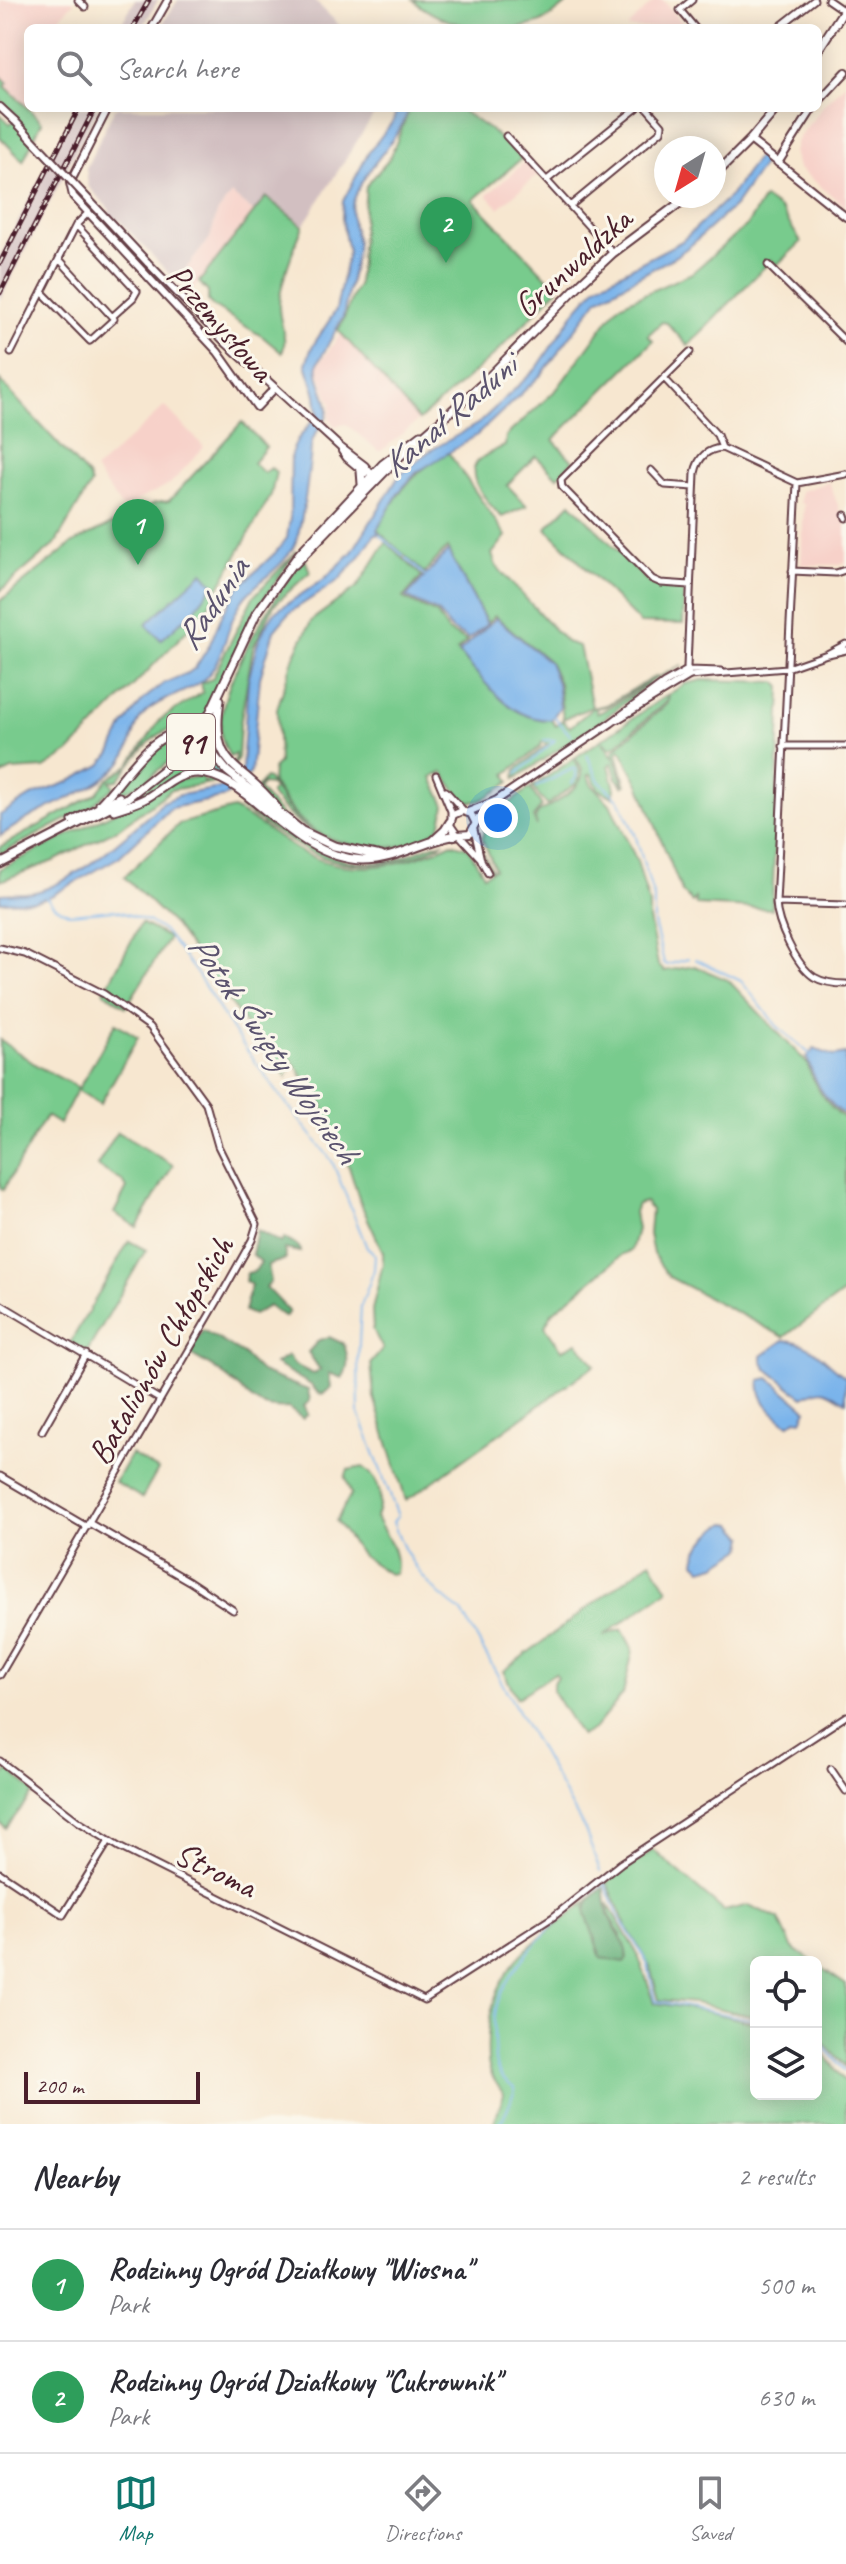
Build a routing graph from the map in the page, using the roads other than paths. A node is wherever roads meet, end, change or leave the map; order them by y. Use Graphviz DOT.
graph roads {
  1 [pos="78,0"];
  2 [pos="168,0"];
  3 [pos="692,0"];
  4 [pos="814,0"];
  5 [pos="828,0"];
  6 [pos="85,7"];
  7 [pos="845,9"];
  8 [pos="154,24"];
  9 [pos="692,24"];
  10 [pos="783,24"];
  11 [pos="822,44"];
  12 [pos="846,72"];
  13 [pos="822,98"];
  14 [pos="0,107"];
  15 [pos="106,112"];
  16 [pos="632,112"];
  17 [pos="651,112"];
  18 [pos="774,112"];
  19 [pos="810,112"];
  20 [pos="506,136"];
  21 [pos="750,140"];
  22 [pos="778,163"];
  23 [pos="726,164"];
  24 [pos="547,180"];
  25 [pos="570,206"];
  26 [pos="673,208"];
  27 [pos="88,213"];
  28 [pos="846,217"];
  29 [pos="76,225"];
  30 [pos="613,253"];
  31 [pos="59,259"];
  32 [pos="768,265"];
  33 [pos="43,293"];
  34 [pos="113,316"];
  35 [pos="846,342"];
  36 [pos="690,352"];
  37 [pos="11,353"];
  38 [pos="664,378"];
  39 [pos="275,388"];
  40 [pos="340,447"];
  41 [pos="722,448"];
  42 [pos="651,470"];
  43 [pos="361,471"];
  44 [pos="846,474"];
  45 [pos="374,478"];
  46 [pos="797,483"];
  47 [pos="361,485"];
  48 [pos="694,487"];
  49 [pos="291,568"];
  50 [pos="845,570"];
  51 [pos="792,571"];
  52 [pos="690,585"];
  53 [pos="846,647"];
  54 [pos="787,668"];
  55 [pos="688,673"];
  56 [pos="222,690"];
  57 [pos="783,746"];
  58 [pos="846,746"];
  59 [pos="229,767"];
  60 [pos="436,775"];
  61 [pos="248,788"];
  62 [pos="442,788"];
  63 [pos="497,800"];
  64 [pos="466,811"];
  65 [pos="94,813"];
  66 [pos="451,820"];
  67 [pos="475,826"];
  68 [pos="459,835"];
  69 [pos="431,843"];
  70 [pos="383,856"];
  71 [pos="481,860"];
  72 [pos="0,862"];
  73 [pos="488,873"];
  74 [pos="776,903"];
  75 [pos="846,905"];
  76 [pos="0,948"];
  77 [pos="846,984"];
  78 [pos="0,1304"];
  79 [pos="86,1354"];
  80 [pos="159,1399"];
  81 [pos="42,1431"];
  82 [pos="0,1476"];
  83 [pos="88,1525"];
  84 [pos="233,1610"];
  85 [pos="0,1675"];
  86 [pos="846,1716"];
  87 [pos="0,1761"];
  88 [pos="831,1769"];
  89 [pos="846,1791"];
  90 [pos="109,1841"];
  91 [pos="0,1873"];
  1 -- 6 [label="street"];
  2 -- 8 [label="main road"];
  3 -- 9 [label="street"];
  4 -- 10 [label="street"];
  5 -- 7 [label="street"];
  7 -- 11 [label="main road"];
  12 -- 13 [label="main road"];
  14 -- 39 [label="main road, bridge"];
  15 -- 27 [label="main road, Przemysłowa"];
  16 -- 24 [label="street"];
  17 -- 25 [label="street"];
  18 -- 21 [label="main road"];
  19 -- 22 [label="main road"];
  20 -- 24 [label="street"];
  21 -- 22 [label="main road"];
  21 -- 23 [label="main road"];
  22 -- 28 [label="main road"];
  24 -- 25 [label="street"];
  25 -- 30 [label="street"];
  26 -- 30 [label="main road, Grunwaldzka / 91"];
  27 -- 29 [label="street"];
  27 -- 39 [label="main road, Przemysłowa"];
  29 -- 31 [label="street"];
  29 -- 34 [label="street"];
  30 -- 45 [label="main road, Grunwaldzka / 91"];
  31 -- 33 [label="street"];
  31 -- 34 [label="street"];
  32 -- 35 [label="street"];
  33 -- 34 [label="street"];
  33 -- 37 [label="street"];
  36 -- 38 [label="street"];
  38 -- 41 [label="street"];
  38 -- 52 [label="street"];
  39 -- 40 [label="main road, Przemysłowa"];
  40 -- 43 [label="main road, Przemysłowa"];
  40 -- 45 [label="main road, Przemysłowa"];
  41 -- 46 [label="street"];
  41 -- 48 [label="street"];
  42 -- 48 [label="street"];
  43 -- 45 [label="main road, Przemysłowa"];
  43 -- 47 [label="main road"];
  44 -- 46 [label="street"];
  45 -- 47 [label="main road, Grunwaldzka / 91"];
  45 -- 49 [label="main road, Grunwaldzka / 91"];
  46 -- 51 [label="street"];
  47 -- 49 [label="main road, Grunwaldzka / 91"];
  48 -- 52 [label="street"];
  49 -- 56 [label="main road, Grunwaldzka / 91"];
  50 -- 51 [label="street"];
  51 -- 54 [label="street"];
  52 -- 55 [label="street"];
  53 -- 54 [label="street"];
  54 -- 55 [label="street"];
  54 -- 57 [label="street"];
  55 -- 63 [label="main road"];
  56 -- 59 [label="main road"];
  56 -- 65 [label="main road, Grunwaldzka / 91"];
  57 -- 58 [label="street"];
  57 -- 74 [label="street"];
  59 -- 61 [label="main road"];
  59 -- 65 [label="main road, bridge"];
  60 -- 62 [label="street"];
  61 -- 65 [label="main road"];
  61 -- 70 [label="main road"];
  61 -- 70 [label="main road"];
  62 -- 64 [label="street"];
  62 -- 66 [label="street"];
  63 -- 64 [label="main road"];
  63 -- 67 [label="main road"];
  64 -- 66 [label="main road"];
  64 -- 67 [label="main road"];
  65 -- 72 [label="main road, Grunwaldzka / 91"];
  66 -- 68 [label="main road"];
  66 -- 69 [label="main road"];
  67 -- 68 [label="main road"];
  67 -- 71 [label="street"];
  68 -- 69 [label="main road"];
  68 -- 71 [label="street"];
  69 -- 70 [label="main road"];
  71 -- 73 [label="street"];
  74 -- 75 [label="street"];
  74 -- 77 [label="street"];
  76 -- 80 [label="street, Batalionów Chłopskich"];
  78 -- 79 [label="street"];
  79 -- 80 [label="street"];
  79 -- 81 [label="street"];
  80 -- 83 [label="street, Batalionów Chłopskich"];
  82 -- 83 [label="street"];
  83 -- 84 [label="street"];
  83 -- 85 [label="street, Batalionów Chłopskich"];
  86 -- 90 [label="street, Stroma"];
  87 -- 90 [label="street, Stroma"];
  88 -- 89 [label="street"];
  90 -- 91 [label="street"];
}
